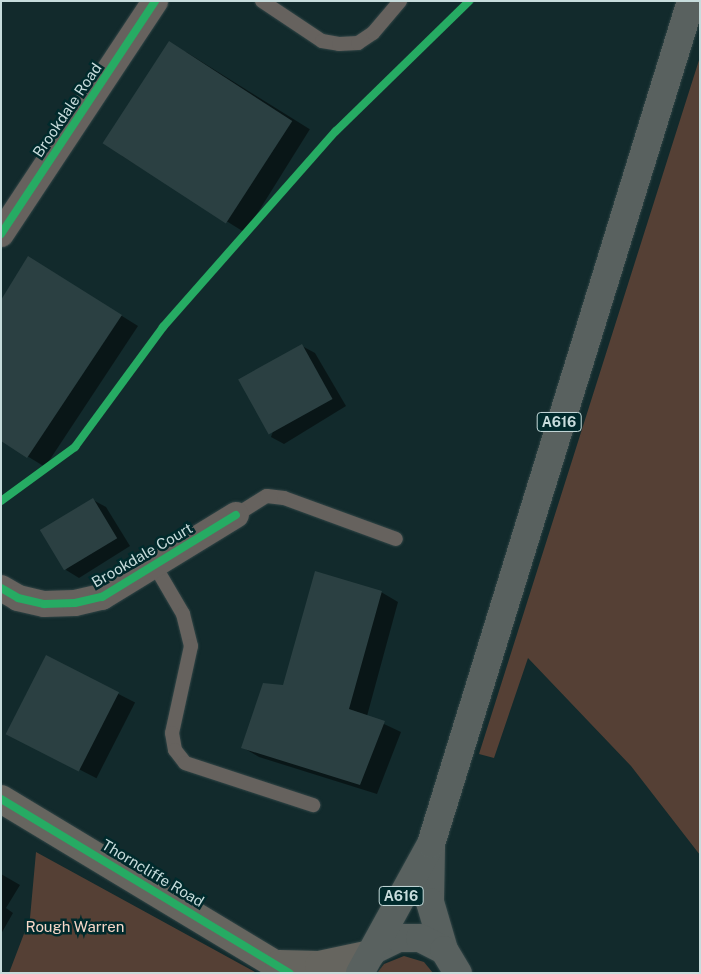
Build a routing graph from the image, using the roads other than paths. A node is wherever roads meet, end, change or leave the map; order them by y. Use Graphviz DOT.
graph roads {
  1 [pos="155,1"];
  2 [pos="262,1"];
  3 [pos="400,1"];
  4 [pos="691,1"];
  5 [pos="1,234"];
  6 [pos="236,515"];
  7 [pos="396,539"];
  8 [pos="155,566"];
  9 [pos="1,588"];
  10 [pos="1,798"];
  11 [pos="313,805"];
  12 [pos="431,844"];
  13 [pos="444,950"];
  14 [pos="368,959"];
  15 [pos="285,968"];
  16 [pos="458,973"];
  1 -- 5 [label="street, Brookdale Road"];
  2 -- 3 [label="lane"];
  4 -- 12 [label="highway, A616"];
  6 -- 7 [label="lane"];
  6 -- 8 [label="street, Brookdale Court"];
  8 -- 9 [label="street, Brookdale Court"];
  8 -- 11 [label="lane"];
  10 -- 15 [label="street, Thorncliffe Road"];
  12 -- 13 [label="highway, A616"];
  12 -- 14 [label="highway, A616"];
  13 -- 14 [label="highway"];
  13 -- 16 [label="highway, A616"];
  14 -- 15 [label="street, Thorncliffe Road"];
}
